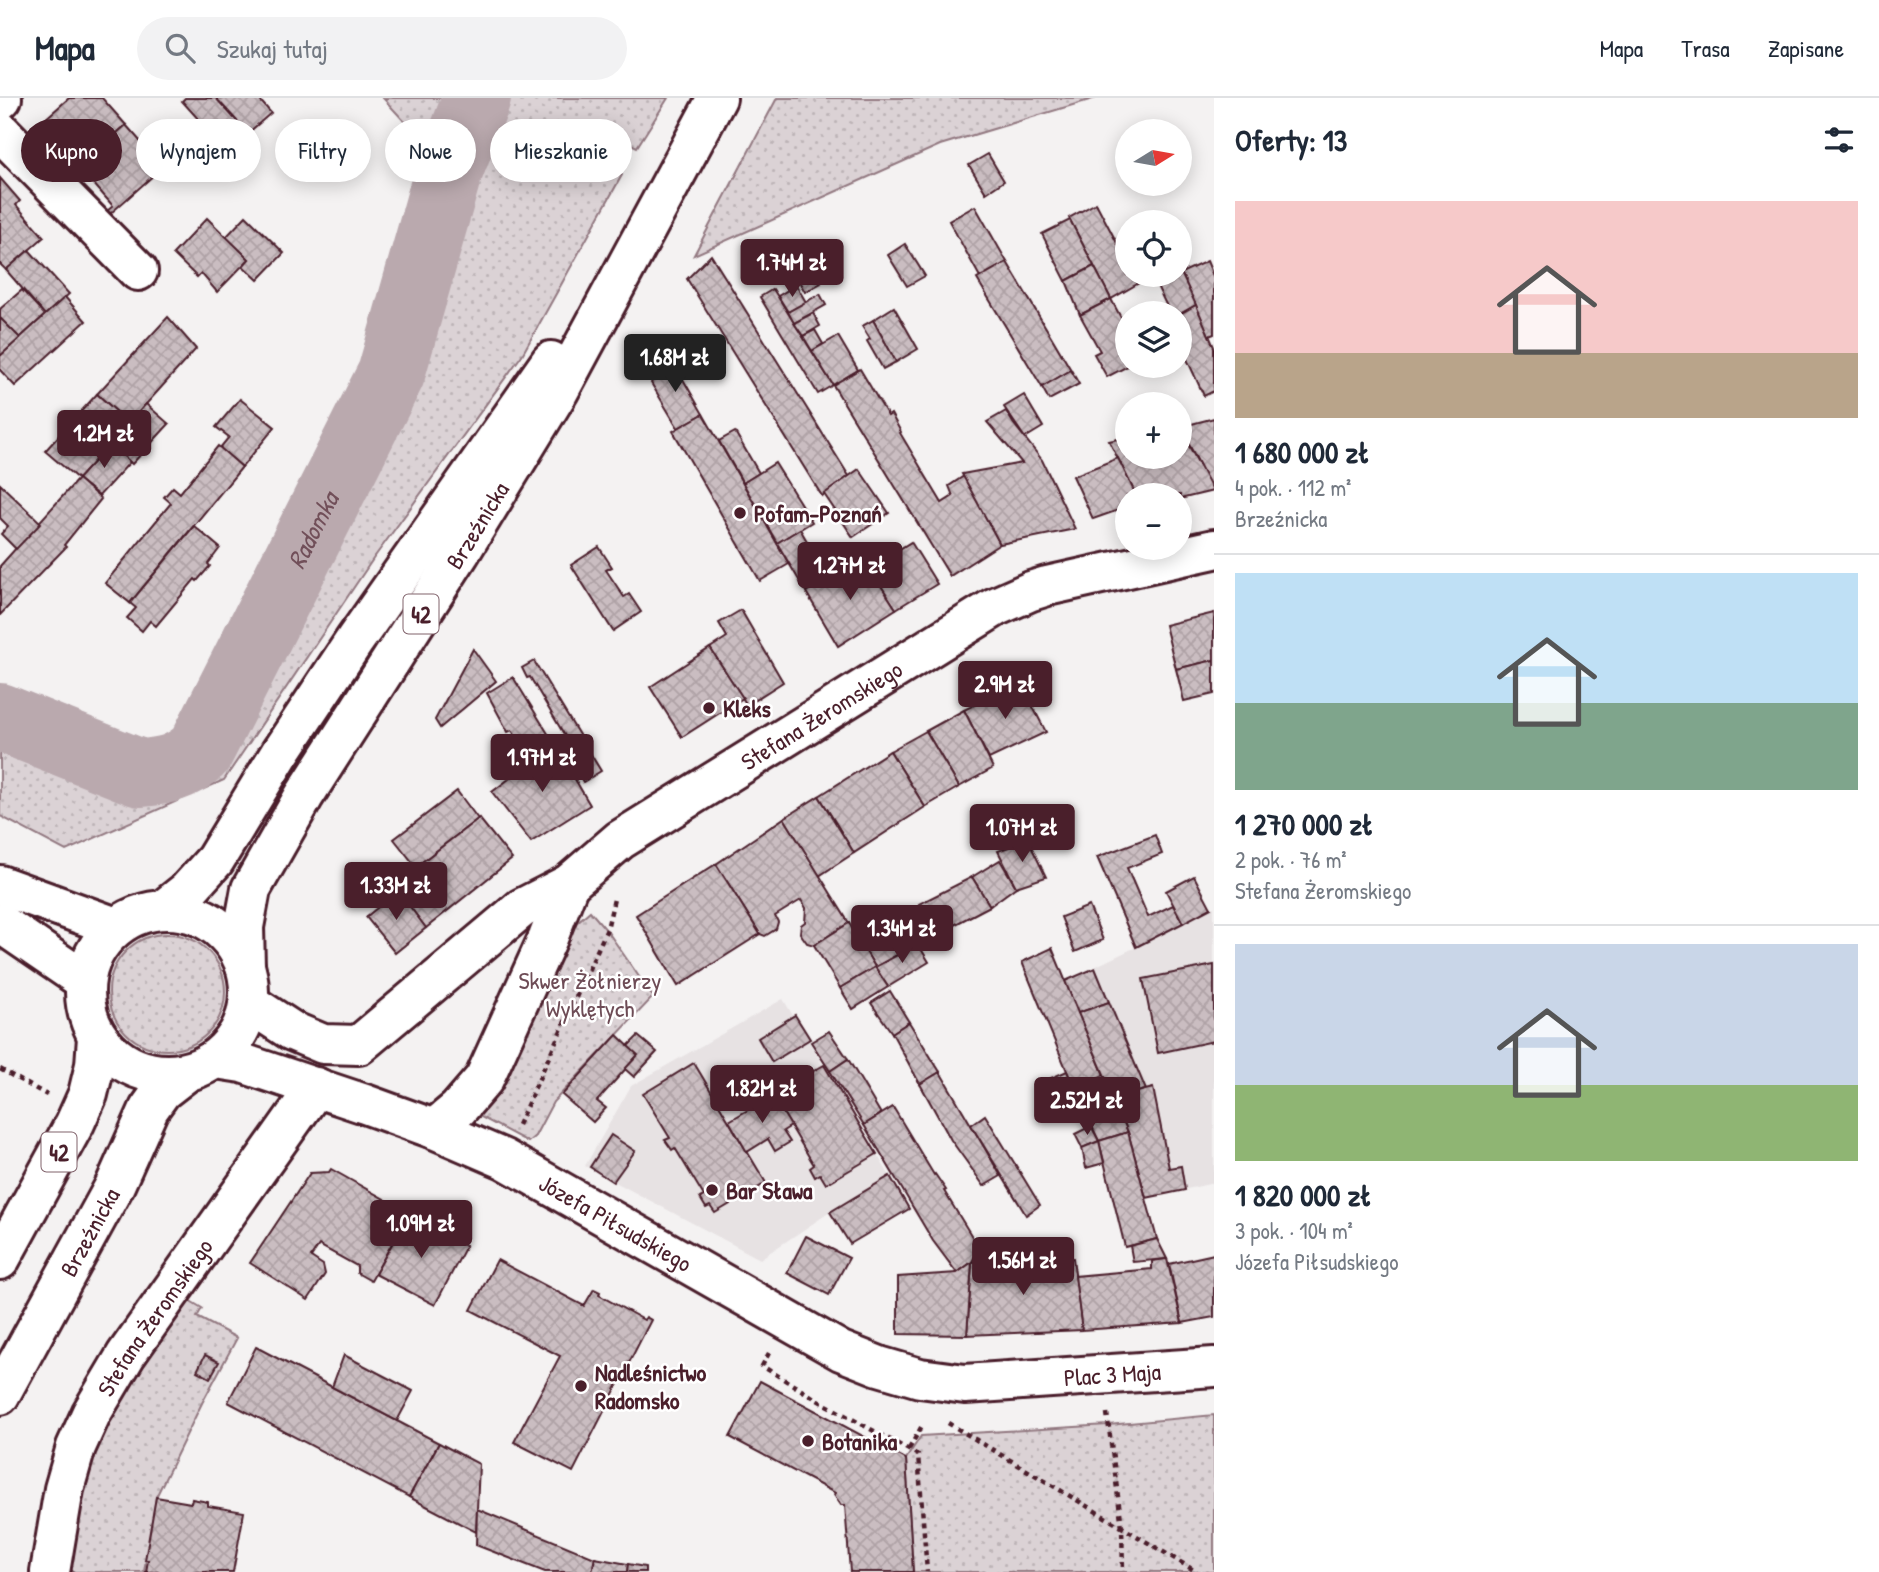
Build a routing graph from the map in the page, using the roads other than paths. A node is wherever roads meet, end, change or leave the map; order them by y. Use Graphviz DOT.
graph roads {
  1 [pos="717,98"];
  2 [pos="0,131"];
  3 [pos="623,269"];
  4 [pos="138,271"];
  5 [pos="1214,550"];
  6 [pos="569,884"];
  7 [pos="0,885"];
  8 [pos="163,910"];
  9 [pos="0,923"];
  10 [pos="116,927"];
  11 [pos="85,981"];
  12 [pos="247,984"];
  13 [pos="97,1037"];
  14 [pos="359,1045"];
  15 [pos="200,1066"];
  16 [pos="316,1087"];
  17 [pos="365,1104"];
  18 [pos="434,1129"];
  19 [pos="0,1260"];
  20 [pos="1214,1367"];
  21 [pos="1009,1382"];
  22 [pos="0,1395"];
  23 [pos="50,1572"];
  1 -- 3 [label="street, Brzeźnicka / 42"];
  2 -- 4 [label="street"];
  3 -- 8 [label="street, Brzeźnicka / 42"];
  3 -- 12 [label="street, Brzeźnicka / 42"];
  5 -- 6 [label="street, Stefana Żeromskiego"];
  6 -- 14 [label="street"];
  6 -- 18 [label="street"];
  7 -- 10 [label="street"];
  8 -- 10 [label="street, 42"];
  8 -- 12 [label="street, 42"];
  9 -- 11 [label="street"];
  10 -- 11 [label="street, 42"];
  11 -- 13 [label="street, 42"];
  12 -- 14 [label="street"];
  12 -- 15 [label="street, 42"];
  13 -- 15 [label="street, 42"];
  13 -- 19 [label="street, 42"];
  14 -- 17 [label="street"];
  15 -- 16 [label="street, Józefa Piłsudskiego"];
  15 -- 22 [label="street, Brzeźnicka / 42"];
  16 -- 17 [label="street, Józefa Piłsudskiego"];
  16 -- 23 [label="street, Stefana Żeromskiego"];
  17 -- 18 [label="street, Józefa Piłsudskiego"];
  18 -- 21 [label="street, Józefa Piłsudskiego"];
  20 -- 21 [label="street, Plac 3 Maja"];
}
